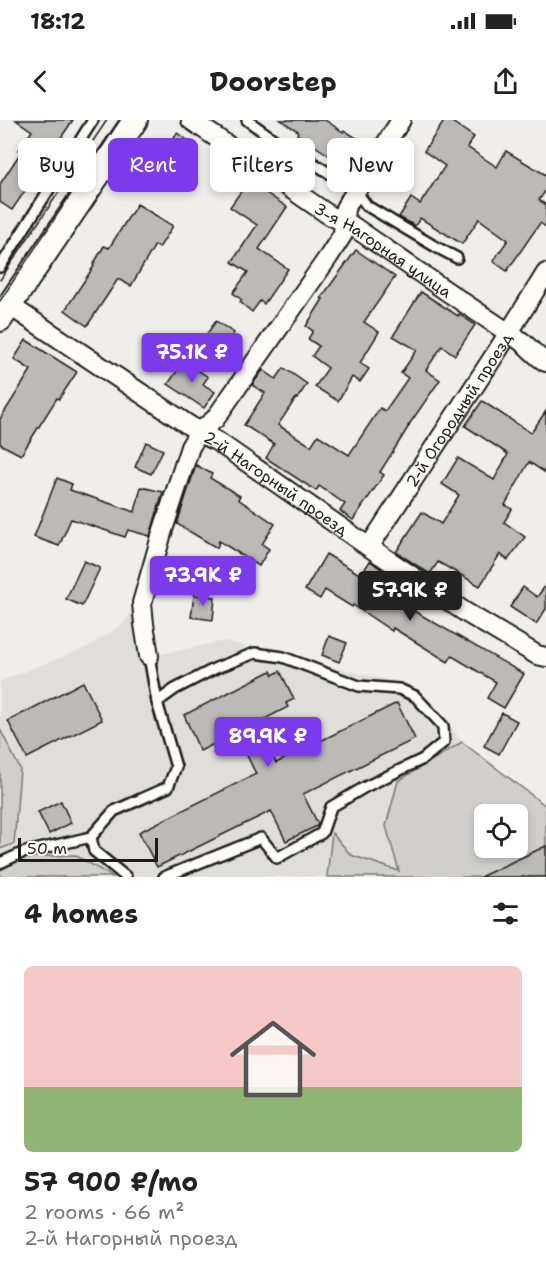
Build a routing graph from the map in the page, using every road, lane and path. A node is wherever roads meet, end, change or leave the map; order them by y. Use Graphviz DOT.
graph roads {
  1 [pos="93,120"];
  2 [pos="135,120"];
  3 [pos="191,120"];
  4 [pos="247,120"];
  5 [pos="402,120"];
  6 [pos="390,138"];
  7 [pos="327,172"];
  8 [pos="355,192"];
  9 [pos="357,192"];
  10 [pos="343,221"];
  11 [pos="457,258"];
  12 [pos="0,267"];
  13 [pos="546,273"];
  14 [pos="5,312"];
  15 [pos="508,333"];
  16 [pos="546,362"];
  17 [pos="199,432"];
  18 [pos="369,547"];
  19 [pos="149,656"];
  20 [pos="546,657"];
  21 [pos="157,702"];
  22 [pos="91,837"];
  23 [pos="0,863"];
  24 [pos="126,877"];
  25 [pos="164,877"];
  1 -- 12 [label="lane"];
  2 -- 14 [label="street"];
  3 -- 10 [label="street, 3-я Нагорная улица"];
  4 -- 7 [label="lane"];
  5 -- 6 [label="street"];
  8 -- 10 [label="street"];
  9 -- 11 [label="lane"];
  10 -- 15 [label="street, 3-я Нагорная улица"];
  10 -- 17 [label="street"];
  13 -- 15 [label="street, 2-й Огородный проезд"];
  14 -- 17 [label="street, 2-й Нагорный проезд"];
  15 -- 16 [label="street, 3-я Нагорная улица"];
  15 -- 18 [label="street, 2-й Огородный проезд"];
  17 -- 18 [label="street, 2-й Нагорный проезд"];
  17 -- 19 [label="street"];
  18 -- 20 [label="street, 2-й Нагорный проезд"];
  19 -- 21 [label="lane"];
  21 -- 22 [label="lane"];
  21 -- 25 [label="lane"];
  22 -- 23 [label="lane"];
  22 -- 24 [label="lane"];
}
